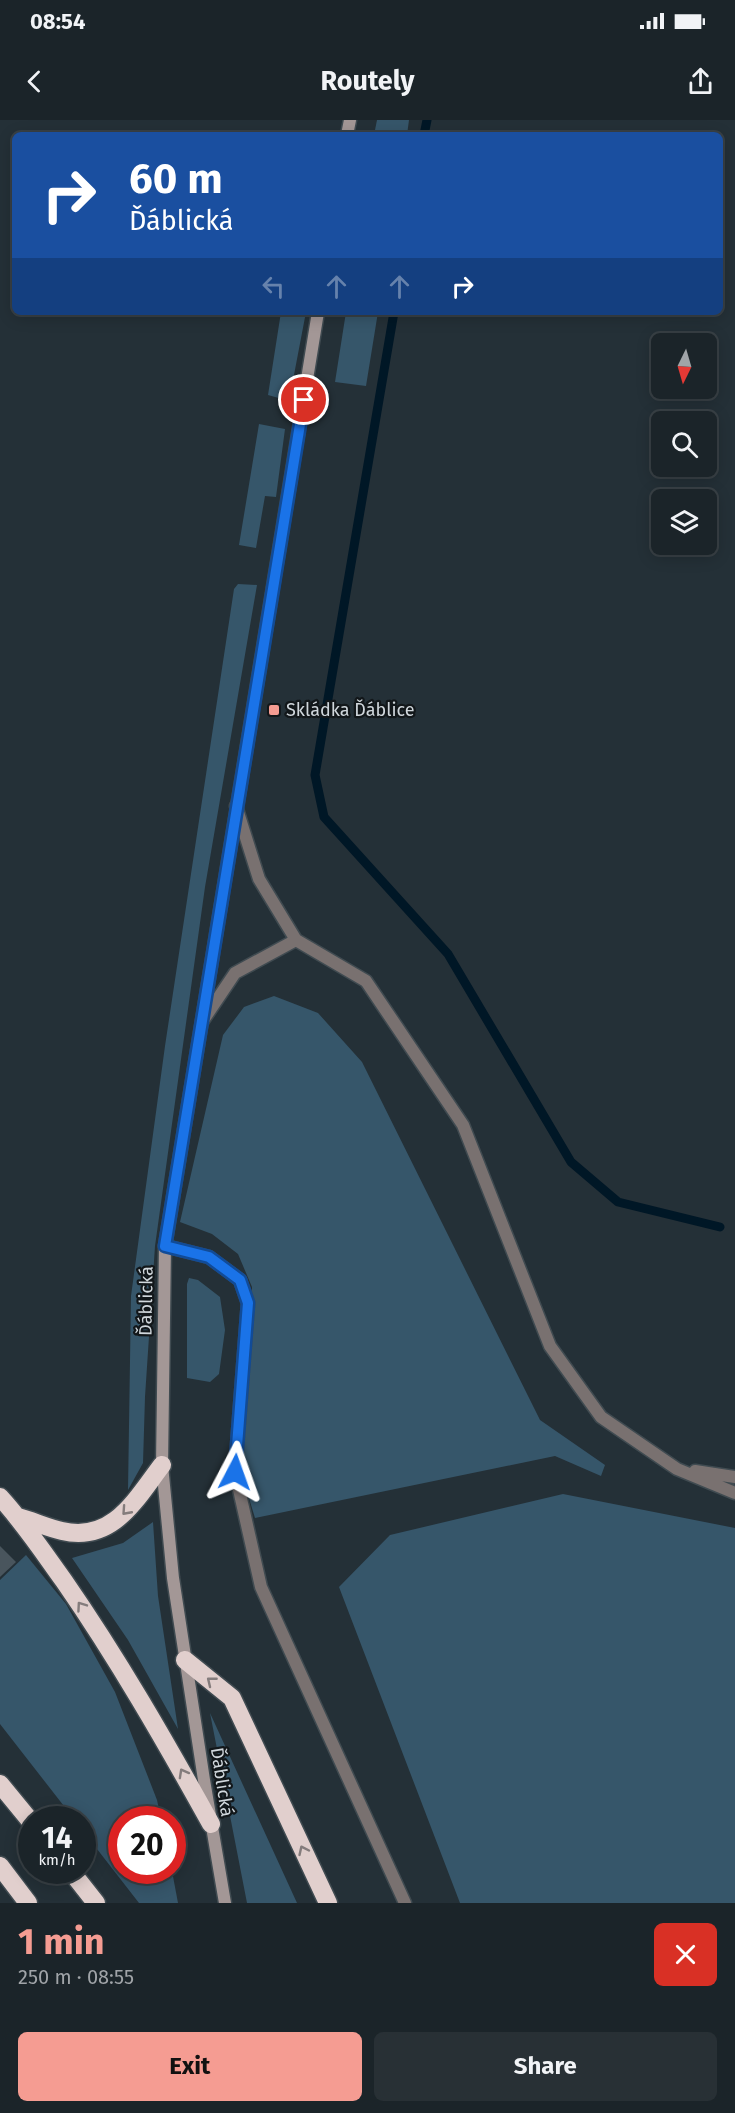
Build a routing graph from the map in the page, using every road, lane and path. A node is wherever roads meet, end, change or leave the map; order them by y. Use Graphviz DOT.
graph roads {
  1 [pos="318,315"];
  2 [pos="236,806"];
  3 [pos="296,940"];
  4 [pos="201,1023"];
  5 [pos="165,1246"];
  6 [pos="162,1465"];
  7 [pos="677,1469"];
  8 [pos="735,1477"];
  9 [pos="735,1493"];
  10 [pos="7,1510"];
  11 [pos="185,1660"];
  12 [pos="0,1784"];
  13 [pos="18,1806"];
  14 [pos="211,1824"];
  15 [pos="0,1866"];
  16 [pos="81,1884"];
  17 [pos="28,1903"];
  18 [pos="96,1903"];
  19 [pos="225,1903"];
  20 [pos="328,1903"];
  21 [pos="405,1903"];
  1 -- 2 [label="main road, Ďáblická"];
  2 -- 3 [label="lane"];
  2 -- 4 [label="main road, Ďáblická"];
  3 -- 4 [label="lane"];
  3 -- 7 [label="lane"];
  4 -- 5 [label="main road, Ďáblická"];
  5 -- 6 [label="main road, Ďáblická"];
  5 -- 21 [label="lane"];
  6 -- 10 [label="highway, one-way"];
  6 -- 11 [label="main road, Ďáblická"];
  7 -- 8 [label="lane"];
  7 -- 9 [label="lane"];
  14 -- 10 [label="highway, one-way"];
  11 -- 14 [label="main road, Ďáblická"];
  20 -- 11 [label="highway, one-way"];
  12 -- 13 [label="highway"];
  14 -- 19 [label="main road, Ďáblická"];
  15 -- 17 [label="highway"];
  16 -- 18 [label="highway"];
}
